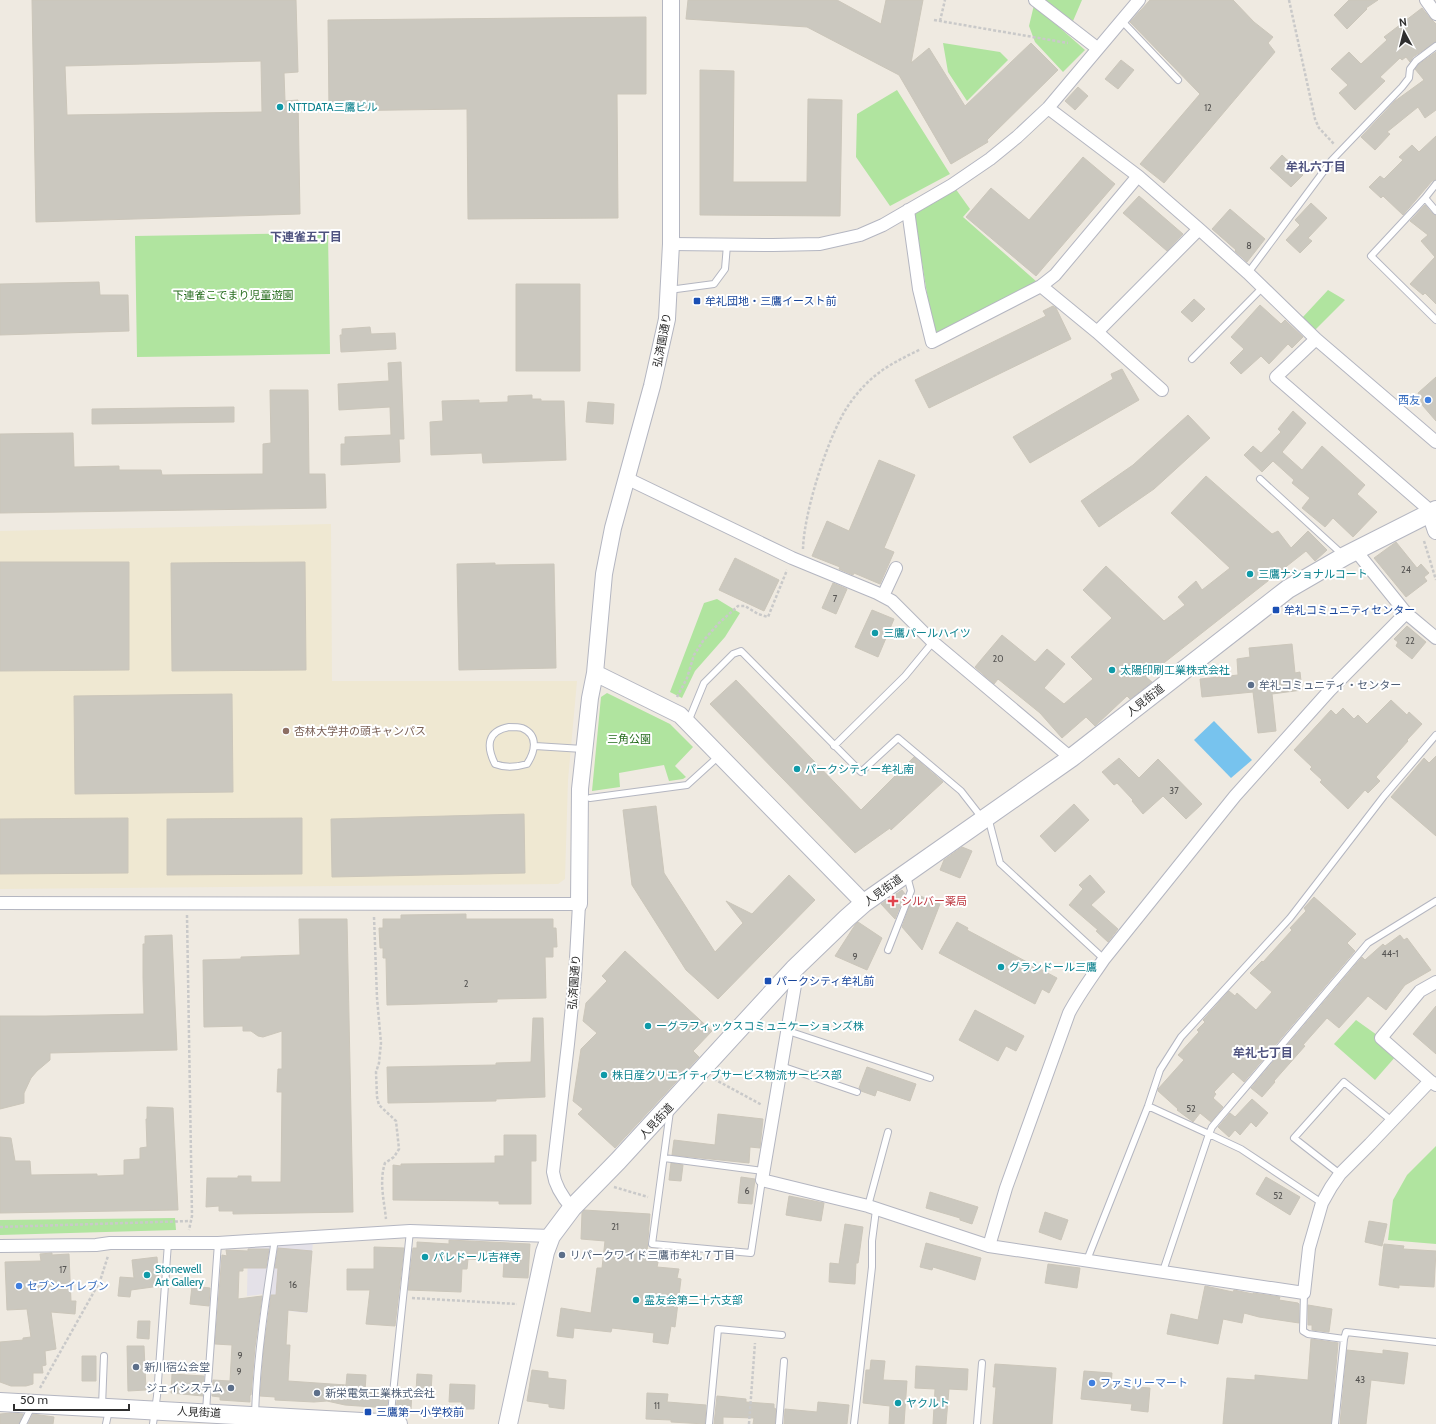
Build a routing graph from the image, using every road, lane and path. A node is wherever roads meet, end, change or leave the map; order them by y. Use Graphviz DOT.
graph roads {
  1 [pos="671,0"];
  2 [pos="946,0"];
  3 [pos="1035,0"];
  4 [pos="1139,0"];
  5 [pos="1289,0"];
  6 [pos="1426,0"];
  7 [pos="1436,14"];
  8 [pos="934,20"];
  9 [pos="1121,20"];
  10 [pos="940,21"];
  11 [pos="1436,46"];
  12 [pos="1097,48"];
  13 [pos="1178,80"];
  14 [pos="1048,108"];
  15 [pos="1341,150"];
  16 [pos="1138,176"];
  17 [pos="1436,184"];
  18 [pos="1425,198"];
  19 [pos="908,210"];
  20 [pos="1436,210"];
  21 [pos="1199,229"];
  22 [pos="671,244"];
  23 [pos="727,245"];
  24 [pos="1248,273"];
  25 [pos="1041,286"];
  26 [pos="1263,287"];
  27 [pos="669,290"];
  28 [pos="1436,320"];
  29 [pos="1097,332"];
  30 [pos="1316,339"];
  31 [pos="932,342"];
  32 [pos="1192,359"];
  33 [pos="1162,390"];
  34 [pos="1436,442"];
  35 [pos="626,478"];
  36 [pos="1260,479"];
  37 [pos="1433,512"];
  38 [pos="1430,535"];
  39 [pos="1351,554"];
  40 [pos="798,561"];
  41 [pos="896,568"];
  42 [pos="1436,580"];
  43 [pos="883,596"];
  44 [pos="1406,612"];
  45 [pos="1436,638"];
  46 [pos="934,642"];
  47 [pos="595,673"];
  48 [pos="675,699"];
  49 [pos="688,722"];
  50 [pos="1436,735"];
  51 [pos="535,746"];
  52 [pos="834,746"];
  53 [pos="585,749"];
  54 [pos="720,755"];
  55 [pos="1070,758"];
  56 [pos="590,798"];
  57 [pos="986,818"];
  58 [pos="906,873"];
  59 [pos="1436,901"];
  60 [pos="0,903"];
  61 [pos="186,903"];
  62 [pos="864,903"];
  63 [pos="578,904"];
  64 [pos="374,911"];
  65 [pos="888,950"];
  66 [pos="1104,959"];
  67 [pos="794,969"];
  68 [pos="1436,982"];
  69 [pos="788,1031"];
  70 [pos="781,1066"];
  71 [pos="701,1072"];
  72 [pos="930,1078"];
  73 [pos="1433,1083"];
  74 [pos="857,1092"];
  75 [pos="671,1105"];
  76 [pos="1148,1106"];
  77 [pos="773,1110"];
  78 [pos="1392,1121"];
  79 [pos="888,1132"];
  80 [pos="1209,1134"];
  81 [pos="664,1158"];
  82 [pos="1340,1174"];
  83 [pos="763,1176"];
  84 [pos="598,1183"];
  85 [pos="658,1200"];
  86 [pos="1322,1203"];
  87 [pos="572,1208"];
  88 [pos="872,1208"];
  89 [pos="190,1221"];
  90 [pos="386,1224"];
  91 [pos="0,1227"];
  92 [pos="410,1231"];
  93 [pos="551,1236"];
  94 [pos="275,1239"];
  95 [pos="110,1243"];
  96 [pos="168,1243"];
  97 [pos="189,1243"];
  98 [pos="218,1243"];
  99 [pos="0,1246"];
  100 [pos="989,1246"];
  101 [pos="1087,1260"];
  102 [pos="1162,1271"];
  103 [pos="1304,1293"];
  104 [pos="404,1297"];
  105 [pos="535,1306"];
  106 [pos="756,1333"];
  107 [pos="782,1335"];
  108 [pos="1344,1339"];
  109 [pos="1436,1342"];
  110 [pos="104,1356"];
  111 [pos="784,1361"];
  112 [pos="982,1363"];
  113 [pos="0,1402"];
  114 [pos="33,1404"];
  115 [pos="106,1413"];
  116 [pos="206,1413"];
  117 [pos="255,1415"];
  118 [pos="154,1417"];
  119 [pos="23,1424"];
  120 [pos="390,1424"];
  121 [pos="398,1424"];
  122 [pos="508,1424"];
  123 [pos="710,1424"];
  124 [pos="749,1424"];
  125 [pos="779,1424"];
  126 [pos="854,1424"];
  127 [pos="977,1424"];
  128 [pos="1335,1424"];
  1 -- 22 [label="street, 弘済園通り"];
  2 -- 10 [label="path"];
  3 -- 12 [label="street"];
  4 -- 9 [label="street"];
  5 -- 15 [label="path"];
  6 -- 7 [label="street"];
  8 -- 10 [label="path"];
  9 -- 12 [label="street"];
  9 -- 13 [label="lane"];
  10 -- 12 [label="path"];
  11 -- 15 [label="lane"];
  12 -- 14 [label="street"];
  14 -- 16 [label="street"];
  14 -- 19 [label="street"];
  15 -- 24 [label="lane"];
  16 -- 21 [label="street"];
  16 -- 25 [label="street"];
  17 -- 18 [label="lane"];
  18 -- 20 [label="lane"];
  18 -- 28 [label="lane"];
  19 -- 23 [label="street"];
  19 -- 31 [label="street"];
  21 -- 24 [label="street"];
  21 -- 29 [label="street"];
  22 -- 23 [label="street"];
  22 -- 27 [label="street, 弘済園通り"];
  23 -- 27 [label="lane"];
  24 -- 26 [label="street"];
  25 -- 29 [label="street"];
  25 -- 31 [label="street"];
  26 -- 30 [label="street"];
  26 -- 32 [label="lane"];
  27 -- 35 [label="street, 弘済園通り"];
  29 -- 33 [label="street"];
  30 -- 34 [label="street"];
  30 -- 37 [label="street"];
  31 -- 40 [label="path"];
  35 -- 40 [label="street"];
  35 -- 47 [label="street, 弘済園通り"];
  36 -- 39 [label="lane"];
  37 -- 38 [label="street"];
  37 -- 39 [label="main road, 人見街道"];
  38 -- 42 [label="path"];
  39 -- 44 [label="street"];
  39 -- 55 [label="main road, 人見街道"];
  40 -- 43 [label="street"];
  40 -- 48 [label="path"];
  41 -- 43 [label="street"];
  43 -- 46 [label="street"];
  44 -- 45 [label="street"];
  44 -- 66 [label="street"];
  46 -- 52 [label="lane"];
  46 -- 55 [label="street"];
  47 -- 49 [label="street"];
  47 -- 53 [label="street, 弘済園通り"];
  49 -- 52 [label="lane"];
  49 -- 54 [label="street"];
  50 -- 76 [label="lane"];
  51 -- 51 [label="lane"];
  51 -- 53 [label="lane"];
  52 -- 57 [label="lane"];
  53 -- 63 [label="street, 弘済園通り"];
  54 -- 56 [label="lane"];
  54 -- 62 [label="street"];
  55 -- 57 [label="main road, 人見街道"];
  57 -- 58 [label="main road, 人見街道"];
  57 -- 66 [label="lane"];
  58 -- 62 [label="main road, 人見街道"];
  58 -- 65 [label="lane"];
  59 -- 80 [label="lane"];
  60 -- 61 [label="street"];
  61 -- 63 [label="street"];
  61 -- 89 [label="path"];
  62 -- 67 [label="main road, 人見街道"];
  63 -- 87 [label="street, 弘済園通り"];
  64 -- 90 [label="path"];
  66 -- 100 [label="street"];
  67 -- 69 [label="street"];
  67 -- 71 [label="main road, 人見街道"];
  68 -- 73 [label="street"];
  69 -- 70 [label="street"];
  69 -- 72 [label="lane"];
  70 -- 74 [label="lane"];
  70 -- 77 [label="street"];
  71 -- 75 [label="main road, 人見街道"];
  71 -- 77 [label="path"];
  73 -- 78 [label="street"];
  75 -- 81 [label="lane"];
  75 -- 84 [label="main road, 人見街道"];
  76 -- 80 [label="lane"];
  76 -- 101 [label="lane"];
  77 -- 83 [label="street"];
  78 -- 82 [label="street"];
  78 -- 82 [label="lane"];
  79 -- 88 [label="lane"];
  80 -- 86 [label="lane"];
  80 -- 102 [label="lane"];
  81 -- 83 [label="lane"];
  81 -- 85 [label="lane"];
  82 -- 86 [label="street"];
  83 -- 85 [label="lane"];
  83 -- 88 [label="street"];
  84 -- 85 [label="path"];
  84 -- 87 [label="main road, 人見街道"];
  86 -- 103 [label="street"];
  87 -- 93 [label="main road, 人見街道"];
  88 -- 100 [label="street"];
  88 -- 126 [label="lane"];
  89 -- 91 [label="path"];
  89 -- 97 [label="path"];
  92 -- 93 [label="street"];
  92 -- 94 [label="street"];
  92 -- 104 [label="lane"];
  93 -- 105 [label="main road, 人見街道"];
  94 -- 98 [label="street"];
  94 -- 117 [label="lane"];
  95 -- 96 [label="street"];
  95 -- 99 [label="street"];
  95 -- 114 [label="path"];
  96 -- 97 [label="street"];
  96 -- 118 [label="lane"];
  97 -- 98 [label="street"];
  98 -- 116 [label="lane"];
  100 -- 101 [label="street"];
  101 -- 102 [label="street"];
  102 -- 103 [label="street"];
  103 -- 108 [label="lane"];
  104 -- 105 [label="path"];
  104 -- 120 [label="lane"];
  105 -- 122 [label="main road, 人見街道"];
  106 -- 107 [label="lane"];
  106 -- 123 [label="lane"];
  106 -- 124 [label="path"];
  108 -- 109 [label="lane"];
  108 -- 128 [label="lane"];
  110 -- 115 [label="lane"];
  111 -- 125 [label="lane"];
  112 -- 127 [label="lane"];
  113 -- 114 [label="main road, 人見街道"];
  114 -- 115 [label="main road, 人見街道"];
  114 -- 119 [label="lane"];
  115 -- 118 [label="main road, 人見街道"];
  116 -- 117 [label="main road, 人見街道"];
  116 -- 118 [label="main road, 人見街道"];
  117 -- 120 [label="main road, 人見街道"];
  120 -- 121 [label="main road, 人見街道"];
}
